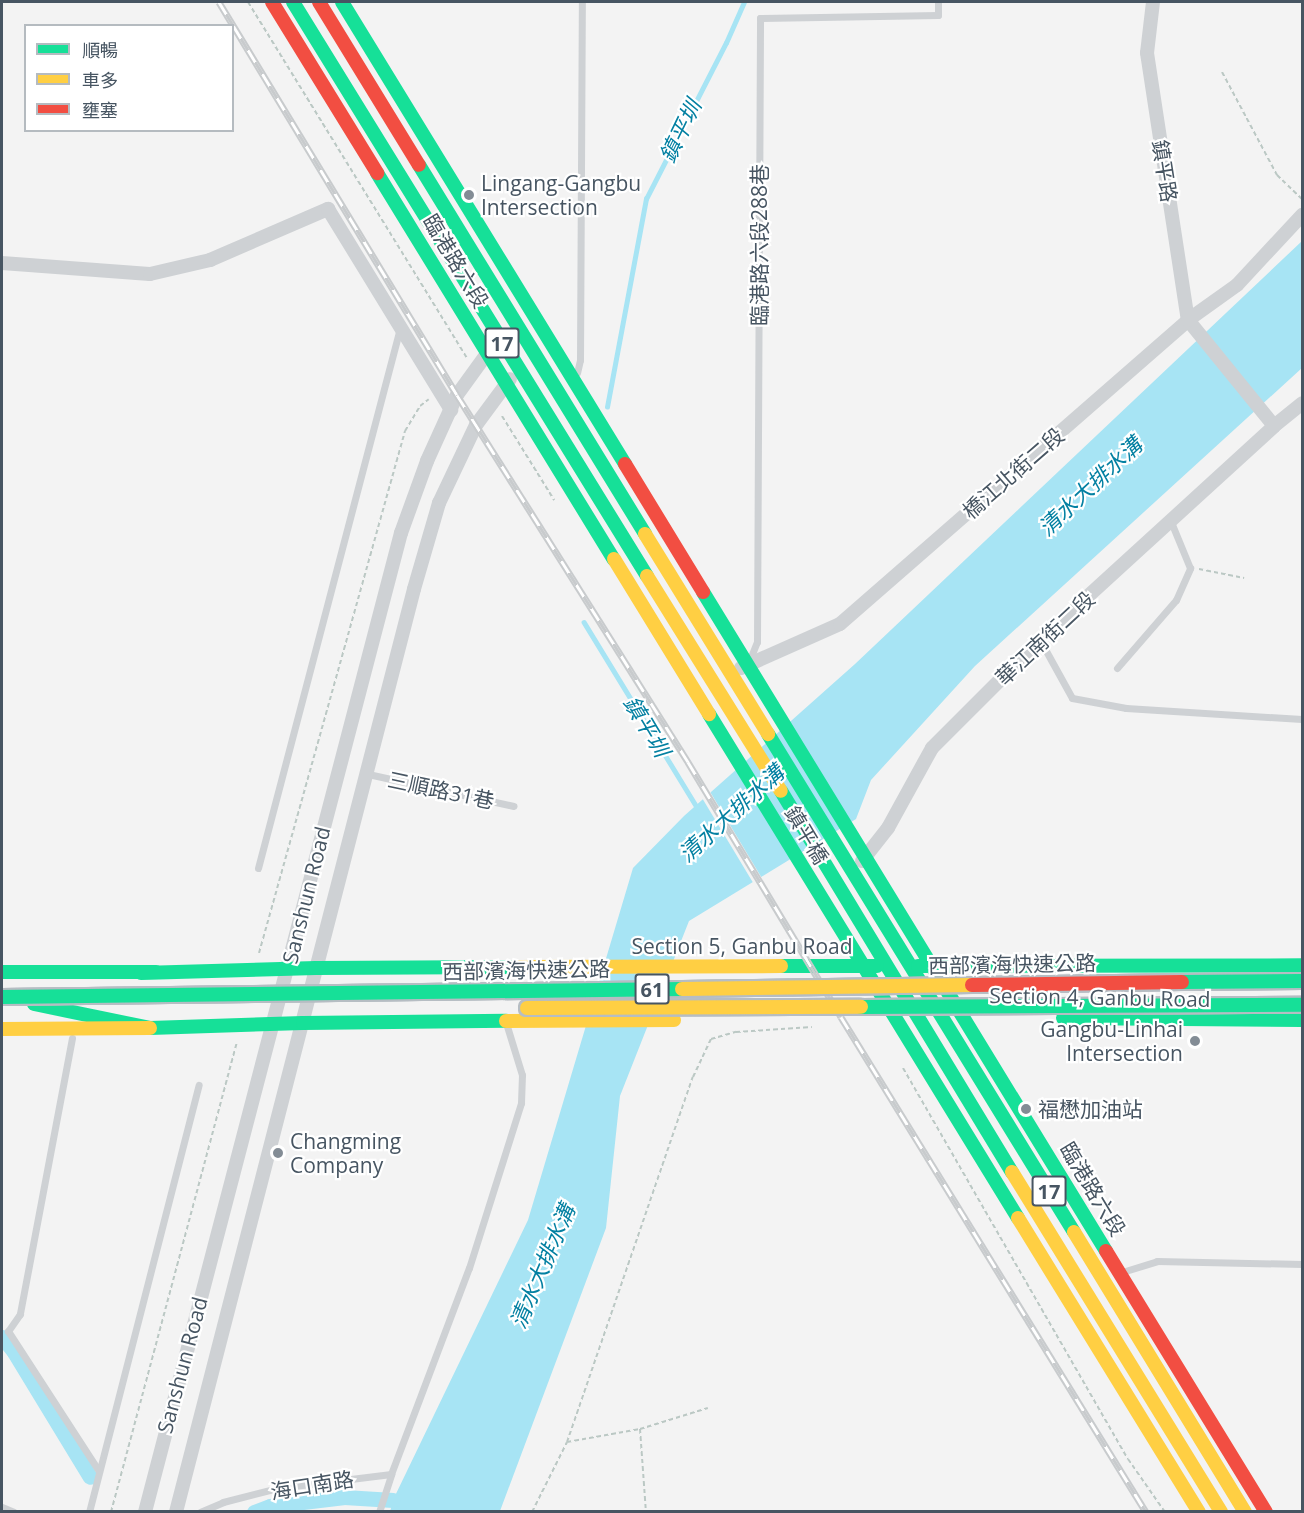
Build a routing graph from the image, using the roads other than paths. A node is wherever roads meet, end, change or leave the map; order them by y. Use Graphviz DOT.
graph roads {
  1 [pos="272,2"];
  2 [pos="292,2"];
  3 [pos="319,2"];
  4 [pos="342,2"];
  5 [pos="582,2"];
  6 [pos="938,2"];
  7 [pos="1154,2"];
  8 [pos="1302,215"];
  9 [pos="2,263"];
  10 [pos="524,302"];
  11 [pos="512,318"];
  12 [pos="1188,320"];
  13 [pos="400,328"];
  14 [pos="543,333"];
  15 [pos="498,338"];
  16 [pos="530,350"];
  17 [pos="488,352"];
  18 [pos="518,367"];
  19 [pos="575,382"];
  20 [pos="506,384"];
  21 [pos="1302,403"];
  22 [pos="451,410"];
  23 [pos="1271,421"];
  24 [pos="1171,522"];
  25 [pos="1040,640"];
  26 [pos="749,663"];
  27 [pos="1117,668"];
  28 [pos="733,673"];
  29 [pos="714,683"];
  30 [pos="698,696"];
  31 [pos="1302,719"];
  32 [pos="368,774"];
  33 [pos="514,806"];
  34 [pos="866,858"];
  35 [pos="258,868"];
  36 [pos="853,871"];
  37 [pos="842,889"];
  38 [pos="824,903"];
  39 [pos="2,963"];
  40 [pos="886,965"];
  41 [pos="1302,965"];
  42 [pos="863,966"];
  43 [pos="909,966"];
  44 [pos="932,966"];
  45 [pos="316,968"];
  46 [pos="286,970"];
  47 [pos="2,972"];
  48 [pos="156,972"];
  49 [pos="1302,981"];
  50 [pos="2,988"];
  51 [pos="2,997"];
  52 [pos="1302,1005"];
  53 [pos="133,1010"];
  54 [pos="264,1010"];
  55 [pos="2,1011"];
  56 [pos="966,1017"];
  57 [pos="943,1018"];
  58 [pos="920,1019"];
  59 [pos="897,1020"];
  60 [pos="1302,1020"];
  61 [pos="505,1021"];
  62 [pos="303,1023"];
  63 [pos="272,1024"];
  64 [pos="150,1028"];
  65 [pos="2,1029"];
  66 [pos="72,1038"];
  67 [pos="2,1039"];
  68 [pos="199,1085"];
  69 [pos="1302,1264"];
  70 [pos="1119,1272"];
  71 [pos="1104,1282"];
  72 [pos="1085,1293"];
  73 [pos="1071,1301"];
  74 [pos="99,1471"];
  75 [pos="391,1474"];
  76 [pos="2,1507"];
  77 [pos="14,1512"];
  78 [pos="89,1512"];
  79 [pos="145,1512"];
  80 [pos="176,1512"];
  81 [pos="200,1512"];
  82 [pos="379,1512"];
  83 [pos="1199,1512"];
  84 [pos="1221,1512"];
  85 [pos="1245,1512"];
  86 [pos="1266,1512"];
  1 -- 17 [label="main road, 臨港路六段 / 17"];
  2 -- 15 [label="main road, 臨港路六段 / 17"];
  3 -- 11 [label="main road, 臨港路六段 / 17"];
  4 -- 10 [label="main road, 臨港路六段 / 17"];
  5 -- 19 [label="lane"];
  6 -- 26 [label="lane, 臨港路六段288巷"];
  7 -- 12 [label="street, 鎮平路"];
  8 -- 12 [label="street, 橋江北街二段"];
  9 -- 13 [label="street"];
  10 -- 11 [label="street, Sanshun Road"];
  10 -- 14 [label="main road, 臨港路六段 / 17"];
  11 -- 15 [label="street, Sanshun Road"];
  11 -- 16 [label="main road, 臨港路六段 / 17"];
  12 -- 23 [label="street"];
  12 -- 26 [label="street, 橋江北街二段"];
  13 -- 22 [label="street"];
  13 -- 35 [label="lane"];
  14 -- 16 [label="street, Sanshun Road"];
  14 -- 19 [label="main road, 臨港路六段 / 17"];
  15 -- 17 [label="street, Sanshun Road"];
  15 -- 18 [label="main road, 臨港路六段 / 17"];
  16 -- 18 [label="street, Sanshun Road"];
  16 -- 28 [label="main road, 臨港路六段 / 17"];
  17 -- 20 [label="main road, 臨港路六段 / 17"];
  17 -- 22 [label="street, Sanshun Road"];
  18 -- 20 [label="street, Sanshun Road"];
  18 -- 29 [label="main road, 臨港路六段 / 17"];
  19 -- 26 [label="main road, 臨港路六段 / 17"];
  20 -- 30 [label="main road, 臨港路六段 / 17"];
  20 -- 32 [label="street, Sanshun Road"];
  21 -- 23 [label="street, 華江南街二段"];
  22 -- 46 [label="street, Sanshun Road"];
  23 -- 24 [label="street, 華江南街二段"];
  24 -- 25 [label="street, 華江南街二段"];
  24 -- 27 [label="lane"];
  25 -- 31 [label="lane"];
  25 -- 34 [label="street, 華江南街二段"];
  26 -- 28 [label="street, 橋江北街二段"];
  26 -- 34 [label="main road, 鎮平橋 / 17"];
  28 -- 29 [label="street, 橋江北街二段"];
  28 -- 36 [label="main road, 鎮平橋 / 17"];
  29 -- 30 [label="street, 橋江北街二段"];
  29 -- 37 [label="main road, 鎮平橋 / 17"];
  30 -- 38 [label="main road, 鎮平橋 / 17"];
  32 -- 33 [label="lane, 三順路31巷"];
  32 -- 45 [label="street, Sanshun Road"];
  34 -- 36 [label="street, 華江南街二段"];
  34 -- 44 [label="main road, 臨港路六段 / 17"];
  36 -- 37 [label="street, 華江南街二段"];
  36 -- 43 [label="main road, 臨港路六段 / 17"];
  37 -- 38 [label="street, 華江南街二段"];
  37 -- 40 [label="main road, 17"];
  38 -- 42 [label="main road, 17"];
  39 -- 48 [label="street, Section 5, Ganbu Road"];
  40 -- 42 [label="main road, Section 5, Ganbu Road"];
  40 -- 43 [label="main road, Section 5, Ganbu Road"];
  40 -- 58 [label="main road, 17"];
  41 -- 44 [label="main road, Section 4, Ganbu Road"];
  42 -- 45 [label="main road, Section 5, Ganbu Road"];
  42 -- 59 [label="main road, 17"];
  43 -- 44 [label="main road, Section 5, Ganbu Road"];
  43 -- 57 [label="main road, 臨港路六段 / 17"];
  44 -- 56 [label="main road, 臨港路六段 / 17"];
  45 -- 46 [label="main road, Section 5, Ganbu Road"];
  45 -- 62 [label="street, Sanshun Road"];
  46 -- 48 [label="main road, Section 5, Ganbu Road"];
  46 -- 63 [label="street, Sanshun Road"];
  47 -- 48 [label="main road"];
  48 -- 50 [label="main road, Section 5, Ganbu Road"];
  49 -- 51 [label="main road, 西部濱海快速公路 / 61, bridge"];
  51 -- 64 [label="main road"];
  52 -- 54 [label="main road, 西部濱海快速公路 / 61, bridge"];
  53 -- 55 [label="main road"];
  56 -- 57 [label="main road, Section 4, Ganbu Road"];
  56 -- 60 [label="main road, Section 4, Ganbu Road"];
  56 -- 70 [label="main road, 臨港路六段 / 17"];
  57 -- 58 [label="main road, Section 4, Ganbu Road"];
  57 -- 71 [label="main road, 臨港路六段 / 17"];
  58 -- 59 [label="main road, Section 4, Ganbu Road"];
  58 -- 72 [label="main road, 17"];
  59 -- 61 [label="main road"];
  59 -- 73 [label="main road, 17"];
  61 -- 62 [label="main road"];
  61 -- 75 [label="lane"];
  62 -- 63 [label="main road"];
  62 -- 80 [label="street, Sanshun Road"];
  63 -- 64 [label="main road"];
  63 -- 79 [label="street, Sanshun Road"];
  64 -- 65 [label="main road"];
  64 -- 66 [label="street"];
  66 -- 67 [label="street"];
  66 -- 74 [label="lane"];
  68 -- 74 [label="lane"];
  69 -- 70 [label="lane"];
  70 -- 71 [label="lane"];
  70 -- 86 [label="main road, 臨港路六段 / 17"];
  71 -- 72 [label="lane"];
  71 -- 85 [label="main road, 臨港路六段 / 17"];
  72 -- 73 [label="lane"];
  72 -- 84 [label="main road, 17"];
  73 -- 83 [label="main road, 17"];
  74 -- 78 [label="lane"];
  75 -- 81 [label="lane, 海口南路"];
  75 -- 82 [label="lane"];
  76 -- 77 [label="lane"];
}
